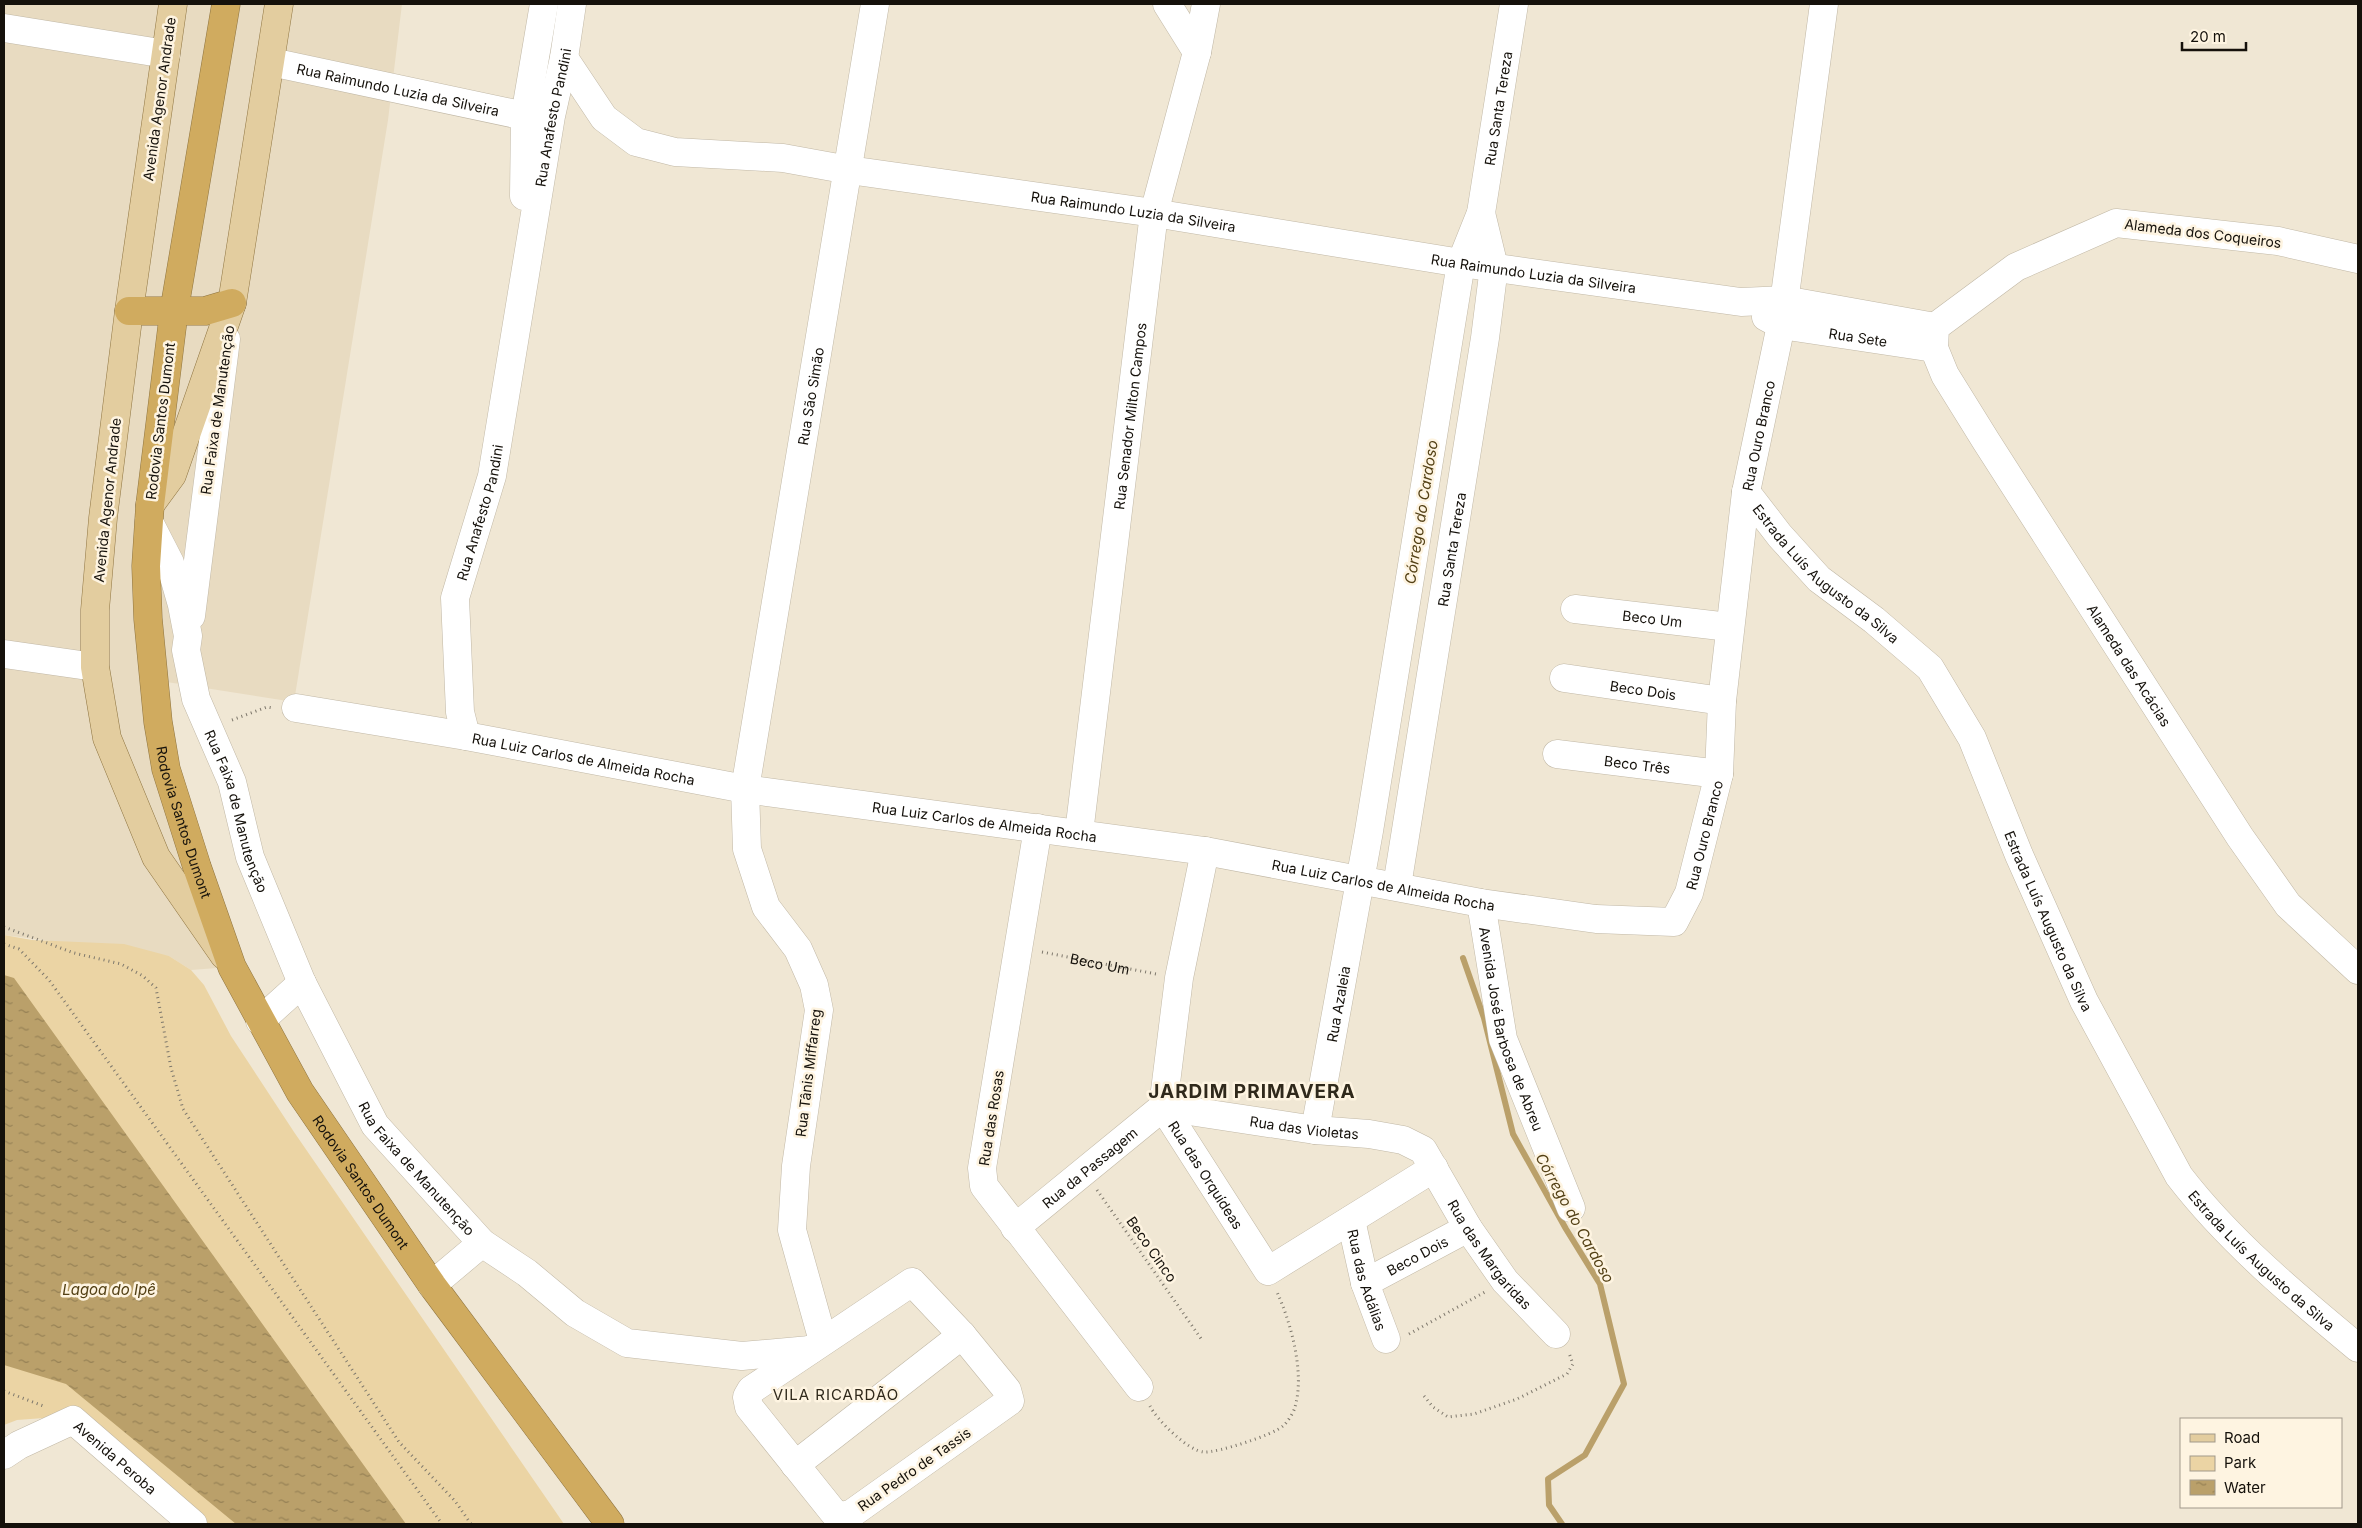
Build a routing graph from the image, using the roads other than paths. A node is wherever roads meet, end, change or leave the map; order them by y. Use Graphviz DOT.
graph roads {
  1 [pos="173,4"];
  2 [pos="226,4"];
  3 [pos="279,4"];
  4 [pos="544,4"];
  5 [pos="572,4"];
  6 [pos="875,4"];
  7 [pos="1167,4"];
  8 [pos="1514,4"];
  9 [pos="1824,4"];
  10 [pos="1203,8"];
  11 [pos="4,28"];
  12 [pos="1197,52"];
  13 [pos="166,54"];
  14 [pos="564,58"];
  15 [pos="271,62"];
  16 [pos="525,116"];
  17 [pos="849,170"];
  18 [pos="1154,213"];
  19 [pos="1481,213"];
  20 [pos="2358,259"];
  21 [pos="1462,263"];
  22 [pos="1494,267"];
  23 [pos="523,290"];
  24 [pos="232,303"];
  25 [pos="128,311"];
  26 [pos="174,311"];
  27 [pos="1783,313"];
  28 [pos="1934,337"];
  29 [pos="1746,492"];
  30 [pos="149,513"];
  31 [pos="1576,609"];
  32 [pos="1729,627"];
  33 [pos="188,636"];
  34 [pos="4,654"];
  35 [pos="95,667"];
  36 [pos="1564,678"];
  37 [pos="1722,701"];
  38 [pos="296,708"];
  39 [pos="466,736"];
  40 [pos="1557,754"];
  41 [pos="1718,774"];
  42 [pos="744,789"];
  43 [pos="1038,828"];
  44 [pos="1079,833"];
  45 [pos="1205,851"];
  46 [pos="1360,879"];
  47 [pos="1397,886"];
  48 [pos="1481,903"];
  49 [pos="1674,922"];
  50 [pos="232,966"];
  51 [pos="2358,970"];
  52 [pos="302,984"];
  53 [pos="260,1021"];
  54 [pos="1163,1107"];
  55 [pos="1315,1130"];
  56 [pos="1434,1168"];
  57 [pos="1571,1208"];
  58 [pos="1351,1220"];
  59 [pos="1015,1228"];
  60 [pos="1468,1228"];
  61 [pos="482,1244"];
  62 [pos="1365,1283"];
  63 [pos="432,1285"];
  64 [pos="1556,1334"];
  65 [pos="962,1335"];
  66 [pos="1386,1339"];
  67 [pos="817,1346"];
  68 [pos="2358,1348"];
  69 [pos="1139,1387"];
  70 [pos="4,1455"];
  71 [pos="795,1465"];
  72 [pos="193,1524"];
  73 [pos="610,1524"];
  1 -- 13 [label="main road, Avenida Agenor Andrade"];
  2 -- 26 [label="highway, Rodovia Santos Dumont"];
  3 -- 15 [label="main road"];
  4 -- 16 [label="street, Rua Anafesto Pandini"];
  5 -- 14 [label="street, Rua Anafesto Pandini"];
  6 -- 17 [label="street, Rua São Simão"];
  7 -- 12 [label="street"];
  8 -- 19 [label="street, Rua Santa Tereza"];
  9 -- 27 [label="street, Rua Ouro Branco"];
  10 -- 12 [label="street, Rua Senador Milton Campos"];
  11 -- 13 [label="street"];
  12 -- 18 [label="street, Rua Senador Milton Campos"];
  13 -- 25 [label="main road, Avenida Agenor Andrade"];
  14 -- 17 [label="street, Rua Raimundo Luzia da Silveira"];
  14 -- 23 [label="street, Rua Anafesto Pandini"];
  15 -- 16 [label="street, Rua Raimundo Luzia da Silveira"];
  15 -- 24 [label="main road"];
  16 -- 23 [label="street, Rua Anafesto Pandini"];
  17 -- 18 [label="street, Rua Raimundo Luzia da Silveira"];
  17 -- 42 [label="street, Rua São Simão"];
  18 -- 21 [label="street, Rua Raimundo Luzia da Silveira"];
  18 -- 44 [label="street, Rua Senador Milton Campos"];
  19 -- 21 [label="street, Rua Santa Tereza"];
  19 -- 22 [label="street, Rua Santa Tereza"];
  20 -- 28 [label="street, Alameda dos Coqueiros"];
  21 -- 22 [label="street, Rua Raimundo Luzia da Silveira"];
  21 -- 46 [label="street, Rua Santa Tereza"];
  22 -- 27 [label="street, Rua Raimundo Luzia da Silveira"];
  22 -- 47 [label="street, Rua Santa Tereza"];
  23 -- 39 [label="street, Rua Anafesto Pandini"];
  24 -- 26 [label="highway"];
  24 -- 30 [label="main road"];
  24 -- 33 [label="street, Rua Faixa de Manutenção"];
  25 -- 26 [label="highway"];
  25 -- 35 [label="main road, Avenida Agenor Andrade"];
  26 -- 30 [label="highway, Rodovia Santos Dumont"];
  27 -- 28 [label="street, Rua Sete"];
  27 -- 29 [label="street, Rua Ouro Branco"];
  28 -- 51 [label="street, Alameda das Acácias"];
  29 -- 32 [label="street, Rua Ouro Branco"];
  29 -- 68 [label="street, Estrada Luís Augusto da Silva"];
  30 -- 33 [label="street, Rua Faixa de Manutenção"];
  30 -- 50 [label="highway, Rodovia Santos Dumont"];
  31 -- 32 [label="street, Beco Um"];
  32 -- 37 [label="street, Rua Ouro Branco"];
  33 -- 52 [label="street, Rua Faixa de Manutenção"];
  34 -- 35 [label="street"];
  35 -- 50 [label="main road, Avenida Agenor Andrade"];
  36 -- 37 [label="street, Beco Dois"];
  37 -- 41 [label="street, Rua Ouro Branco"];
  38 -- 39 [label="street, Rua Luiz Carlos de Almeida Rocha"];
  39 -- 42 [label="street, Rua Luiz Carlos de Almeida Rocha"];
  40 -- 41 [label="street, Beco Três"];
  41 -- 49 [label="street, Rua Ouro Branco"];
  42 -- 43 [label="street, Rua Luiz Carlos de Almeida Rocha"];
  42 -- 67 [label="street, Rua Tânis Miffarreg"];
  43 -- 44 [label="street, Rua Luiz Carlos de Almeida Rocha"];
  43 -- 59 [label="street, Rua das Rosas"];
  44 -- 45 [label="street, Rua Luiz Carlos de Almeida Rocha"];
  45 -- 46 [label="street, Rua Luiz Carlos de Almeida Rocha"];
  45 -- 54 [label="street, Rua das Orquídeas"];
  46 -- 47 [label="street, Rua Luiz Carlos de Almeida Rocha"];
  46 -- 55 [label="street, Rua Azaleia"];
  47 -- 48 [label="street, Rua Luiz Carlos de Almeida Rocha"];
  48 -- 49 [label="street, Rua Luiz Carlos de Almeida Rocha"];
  48 -- 57 [label="street, Avenida José Barbosa de Abreu"];
  50 -- 53 [label="highway, Rodovia Santos Dumont"];
  52 -- 53 [label="street"];
  52 -- 61 [label="street, Rua Faixa de Manutenção"];
  53 -- 63 [label="highway, Rodovia Santos Dumont"];
  54 -- 55 [label="street, Rua das Violetas"];
  54 -- 58 [label="street, Rua das Orquídeas"];
  54 -- 59 [label="street, Rua da Passagem"];
  55 -- 56 [label="street, Rua das Violetas"];
  56 -- 58 [label="street"];
  56 -- 60 [label="street, Rua das Margaridas"];
  58 -- 62 [label="street, Rua das Adálias"];
  59 -- 69 [label="street, Rua das Rosas"];
  60 -- 62 [label="street, Beco Dois"];
  60 -- 64 [label="street, Rua das Margaridas"];
  61 -- 63 [label="street"];
  61 -- 67 [label="street, Rua Faixa de Manutenção"];
  62 -- 66 [label="street, Rua das Adálias"];
  63 -- 73 [label="highway, Rodovia Santos Dumont"];
  65 -- 67 [label="street"];
  65 -- 71 [label="street"];
  65 -- 71 [label="street, Rua Pedro de Tassis"];
  67 -- 71 [label="street, Rua Pedro de Tassis"];
  70 -- 72 [label="street, Avenida Peroba"];
}
